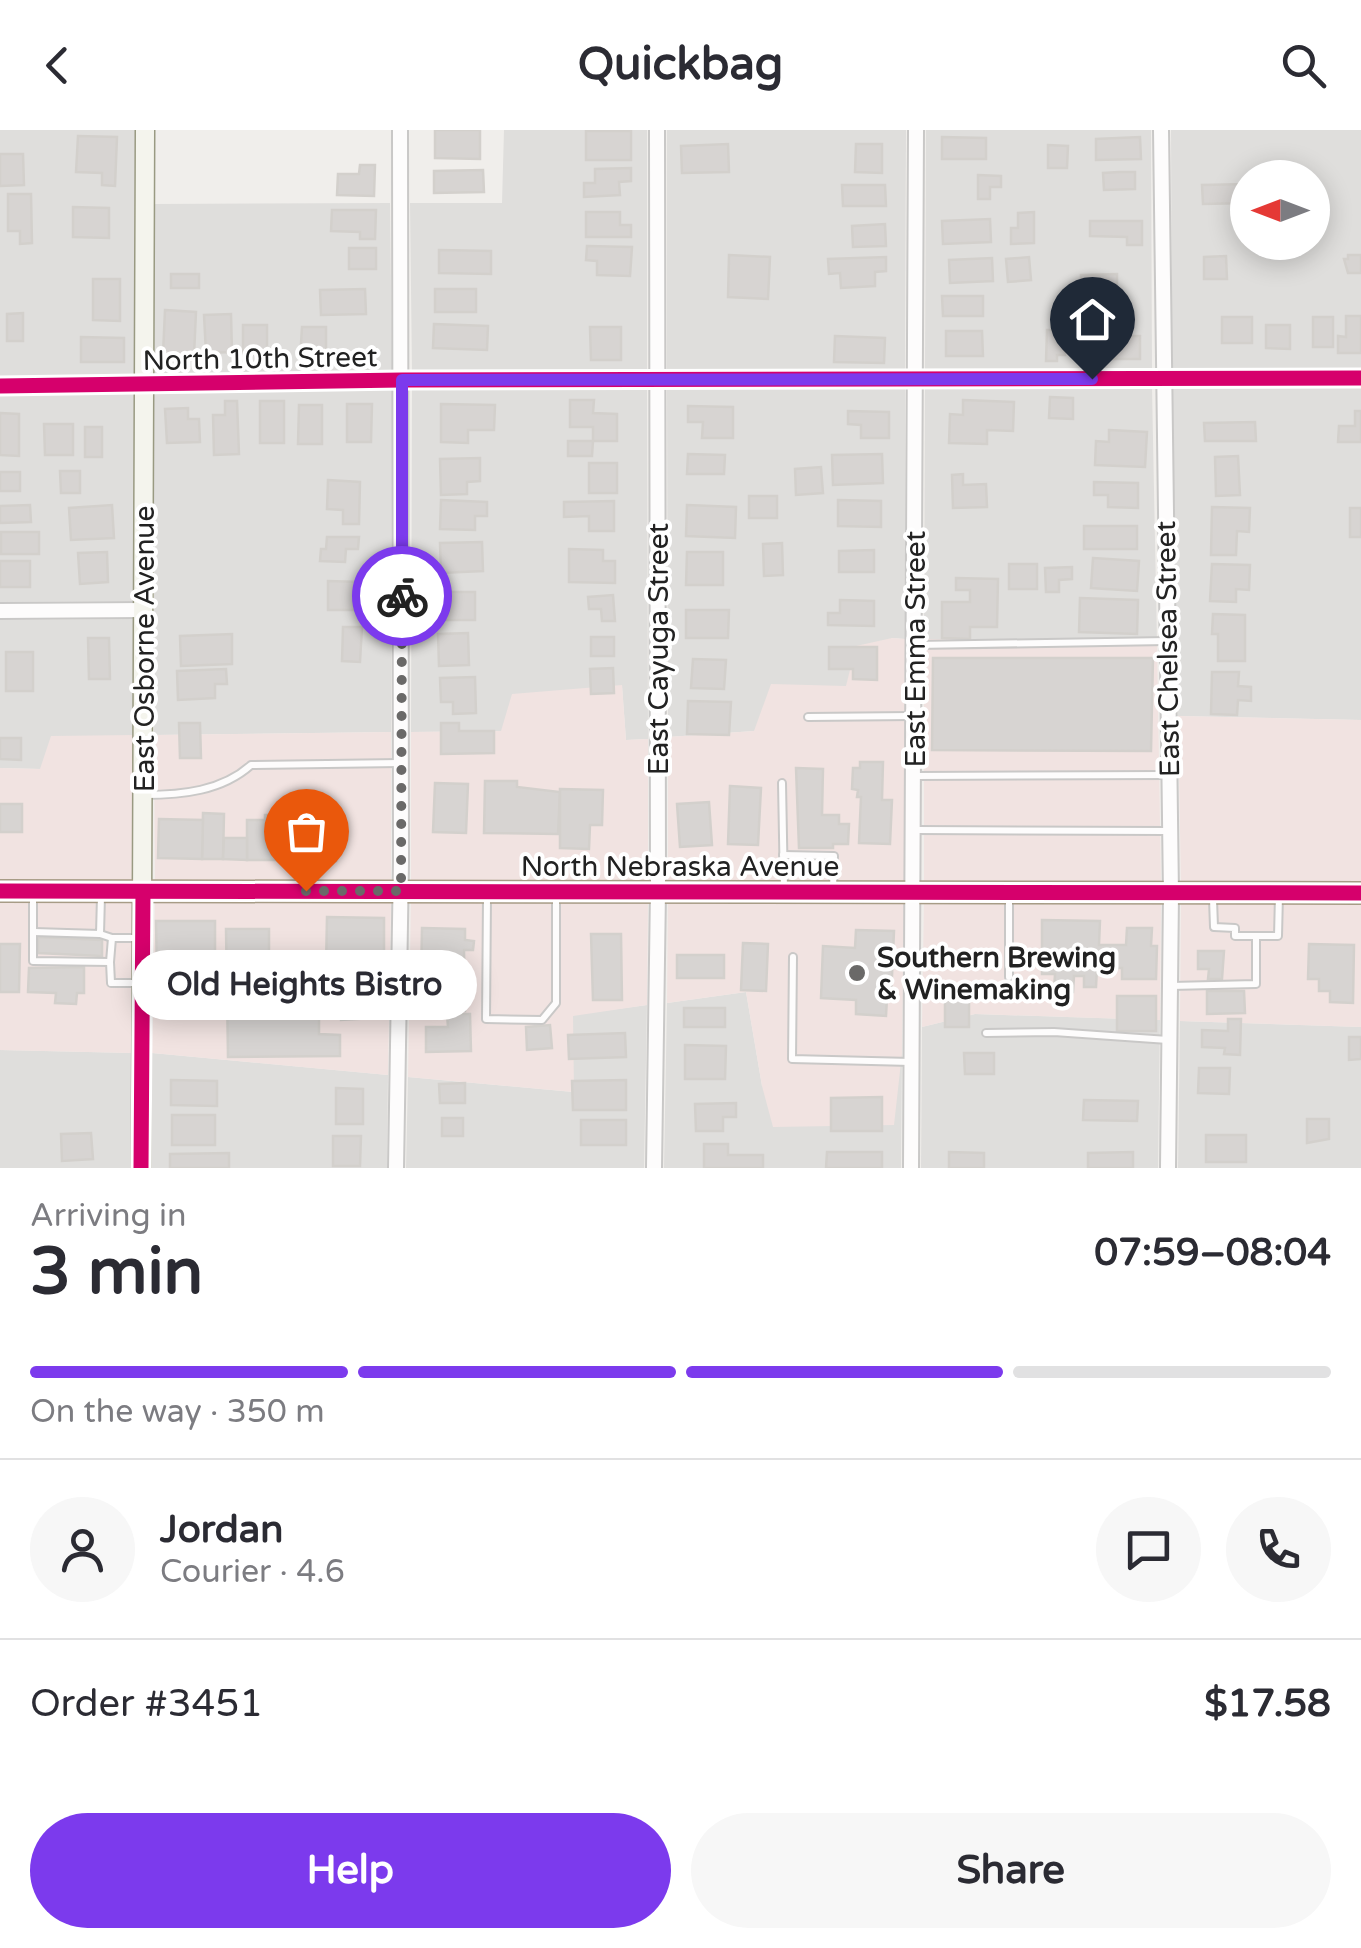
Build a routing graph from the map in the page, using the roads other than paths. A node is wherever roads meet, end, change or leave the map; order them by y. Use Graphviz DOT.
graph roads {
  1 [pos="145,130"];
  2 [pos="400,130"];
  3 [pos="657,130"];
  4 [pos="916,130"];
  5 [pos="1161,130"];
  6 [pos="1361,378"];
  7 [pos="915,379"];
  8 [pos="1162,379"];
  9 [pos="402,380"];
  10 [pos="657,380"];
  11 [pos="144,385"];
  12 [pos="0,386"];
  13 [pos="144,610"];
  14 [pos="0,611"];
  15 [pos="1167,641"];
  16 [pos="914,645"];
  17 [pos="914,716"];
  18 [pos="808,717"];
  19 [pos="401,763"];
  20 [pos="1169,775"];
  21 [pos="914,776"];
  22 [pos="782,783"];
  23 [pos="143,795"];
  24 [pos="914,830"];
  25 [pos="1170,832"];
  26 [pos="783,855"];
  27 [pos="0,890"];
  28 [pos="33,891"];
  29 [pos="101,891"];
  30 [pos="401,891"];
  31 [pos="556,891"];
  32 [pos="658,891"];
  33 [pos="784,891"];
  34 [pos="833,891"];
  35 [pos="914,891"];
  36 [pos="142,892"];
  37 [pos="487,892"];
  38 [pos="1009,892"];
  39 [pos="1279,893"];
  40 [pos="1361,893"];
  41 [pos="1171,894"];
  42 [pos="1213,894"];
  43 [pos="34,932"];
  44 [pos="100,934"];
  45 [pos="1256,936"];
  46 [pos="112,938"];
  47 [pos="142,938"];
  48 [pos="793,957"];
  49 [pos="110,962"];
  50 [pos="1009,977"];
  51 [pos="142,982"];
  52 [pos="1170,986"];
  53 [pos="986,1034"];
  54 [pos="1169,1040"];
  55 [pos="912,1062"];
  56 [pos="141,1168"];
  57 [pos="396,1168"];
  58 [pos="654,1168"];
  59 [pos="911,1168"];
  60 [pos="1168,1168"];
  1 -- 11 [label="street, East Osborne Avenue"];
  2 -- 9 [label="street"];
  3 -- 10 [label="street, East Cayuga Street"];
  4 -- 7 [label="street, East Emma Street"];
  5 -- 8 [label="street, East Chelsea Street"];
  6 -- 8 [label="street, North 10th Street"];
  7 -- 8 [label="street, North 10th Street"];
  7 -- 10 [label="street, North 10th Street"];
  7 -- 16 [label="street, East Emma Street"];
  8 -- 15 [label="street, East Chelsea Street"];
  9 -- 10 [label="street, North 10th Street"];
  9 -- 11 [label="street, North 10th Street"];
  9 -- 19 [label="street"];
  10 -- 32 [label="street, East Cayuga Street"];
  11 -- 12 [label="street, North 10th Street"];
  11 -- 13 [label="street, East Osborne Avenue"];
  13 -- 14 [label="street"];
  13 -- 23 [label="street, East Osborne Avenue"];
  15 -- 16 [label="lane"];
  15 -- 20 [label="street, East Chelsea Street"];
  16 -- 17 [label="street, East Emma Street"];
  17 -- 18 [label="lane"];
  17 -- 21 [label="street, East Emma Street"];
  19 -- 23 [label="lane"];
  19 -- 30 [label="street"];
  20 -- 21 [label="lane"];
  20 -- 25 [label="street, East Chelsea Street"];
  21 -- 24 [label="street, East Emma Street"];
  22 -- 26 [label="lane"];
  23 -- 36 [label="street, East Osborne Avenue"];
  24 -- 25 [label="lane"];
  24 -- 35 [label="street, East Emma Street"];
  25 -- 41 [label="street, East Chelsea Street"];
  26 -- 33 [label="lane"];
  26 -- 34 [label="lane"];
  27 -- 28 [label="main road, North Nebraska Avenue"];
  28 -- 29 [label="main road, North Nebraska Avenue"];
  28 -- 43 [label="lane"];
  29 -- 36 [label="main road, North Nebraska Avenue"];
  29 -- 44 [label="lane"];
  30 -- 36 [label="main road, North Nebraska Avenue"];
  30 -- 37 [label="main road, North Nebraska Avenue"];
  30 -- 57 [label="street"];
  31 -- 32 [label="main road, North Nebraska Avenue"];
  31 -- 37 [label="main road, North Nebraska Avenue"];
  31 -- 37 [label="lane"];
  32 -- 33 [label="main road, North Nebraska Avenue"];
  32 -- 58 [label="street, East Cayuga Street"];
  33 -- 34 [label="main road, North Nebraska Avenue"];
  34 -- 35 [label="main road, North Nebraska Avenue"];
  35 -- 38 [label="main road, North Nebraska Avenue"];
  35 -- 55 [label="street, East Emma Street"];
  36 -- 47 [label="street, East Osborne Avenue"];
  38 -- 41 [label="main road, North Nebraska Avenue"];
  38 -- 50 [label="lane"];
  39 -- 40 [label="main road, North Nebraska Avenue"];
  39 -- 42 [label="main road, North Nebraska Avenue"];
  39 -- 45 [label="lane"];
  41 -- 42 [label="main road, North Nebraska Avenue"];
  41 -- 52 [label="street, East Chelsea Street"];
  42 -- 45 [label="lane"];
  43 -- 44 [label="lane"];
  43 -- 49 [label="lane"];
  44 -- 46 [label="lane"];
  45 -- 52 [label="lane"];
  46 -- 47 [label="lane"];
  46 -- 49 [label="lane"];
  47 -- 51 [label="street, East Osborne Avenue"];
  48 -- 55 [label="lane"];
  49 -- 51 [label="lane"];
  51 -- 56 [label="street, East Osborne Avenue"];
  52 -- 54 [label="street, East Chelsea Street"];
  53 -- 54 [label="lane"];
  54 -- 60 [label="street, East Chelsea Street"];
  55 -- 59 [label="street, East Emma Street"];
}
